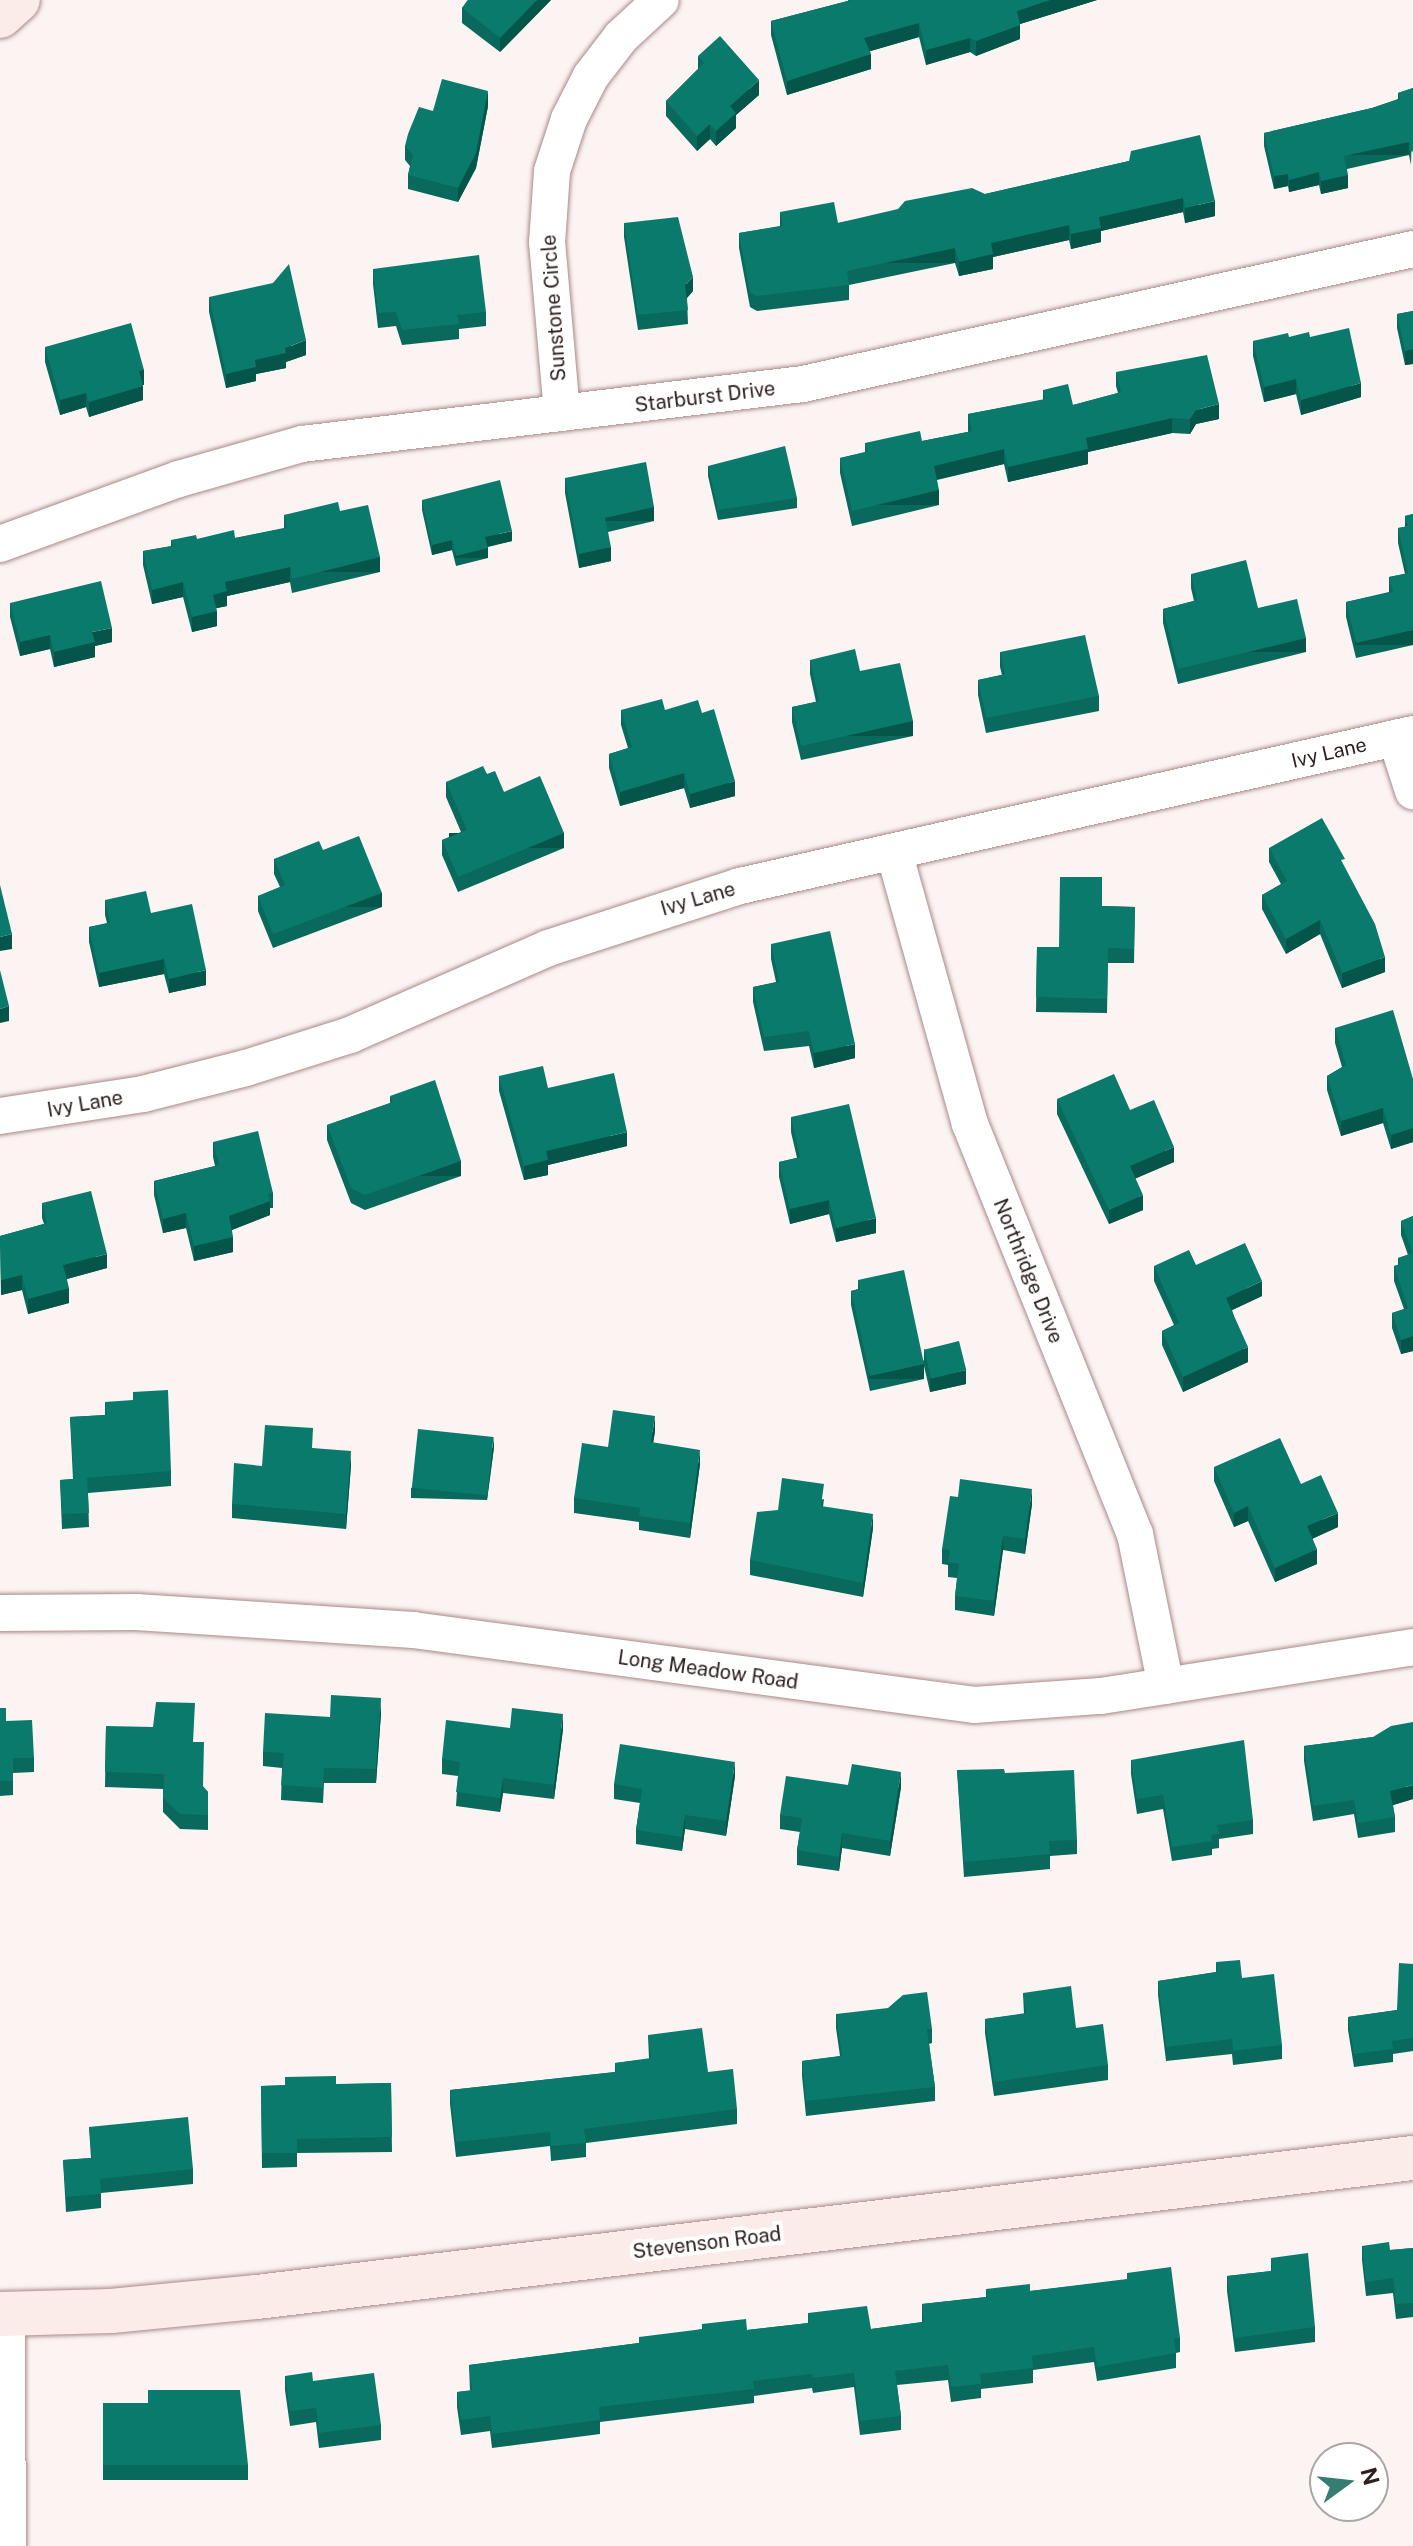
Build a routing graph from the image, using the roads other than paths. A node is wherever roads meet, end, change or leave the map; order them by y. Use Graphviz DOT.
graph roads {
  1 [pos="18,0"];
  2 [pos="661,0"];
  3 [pos="0,16"];
  4 [pos="1413,249"];
  5 [pos="562,413"];
  6 [pos="0,544"];
  7 [pos="1404,736"];
  8 [pos="1413,791"];
  9 [pos="894,852"];
  10 [pos="0,1116"];
  11 [pos="0,1613"];
  12 [pos="1413,1647"];
  13 [pos="1166,1686"];
  14 [pos="1413,2158"];
  15 [pos="4,2314"];
  16 [pos="8,2546"];
  1 -- 3 [label="main road"];
  2 -- 5 [label="street, Sunstone Circle"];
  4 -- 5 [label="street, Starburst Drive"];
  5 -- 6 [label="street, Starburst Drive"];
  7 -- 8 [label="street"];
  7 -- 9 [label="street, Ivy Lane"];
  9 -- 10 [label="street, Ivy Lane"];
  9 -- 13 [label="street, Northridge Drive"];
  11 -- 13 [label="street, Long Meadow Road"];
  12 -- 13 [label="street, Long Meadow Road"];
  14 -- 15 [label="main road, Stevenson Road"];
  15 -- 16 [label="street"];
}
